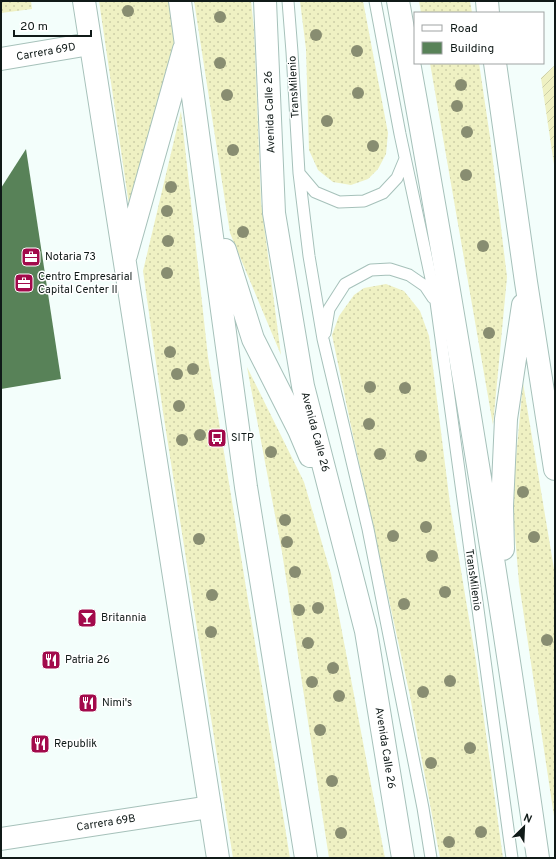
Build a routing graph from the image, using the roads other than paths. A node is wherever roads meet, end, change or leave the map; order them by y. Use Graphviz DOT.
graph roads {
  1 [pos="84,1"];
  2 [pos="180,1"];
  3 [pos="265,1"];
  4 [pos="288,1"];
  5 [pos="375,1"];
  6 [pos="398,1"];
  7 [pos="487,1"];
  8 [pos="488,12"];
  9 [pos="186,39"];
  10 [pos="90,44"];
  11 [pos="1,59"];
  12 [pos="495,64"];
  13 [pos="406,159"];
  14 [pos="298,173"];
  15 [pos="207,196"];
  16 [pos="124,262"];
  17 [pos="526,282"];
  18 [pos="436,302"];
  19 [pos="323,340"];
  20 [pos="555,469"];
  21 [pos="339,523"];
  22 [pos="506,648"];
  23 [pos="210,807"];
  24 [pos="1,839"];
  25 [pos="218,858"];
  26 [pos="306,858"];
  27 [pos="403,858"];
  28 [pos="431,858"];
  29 [pos="512,858"];
  30 [pos="538,858"];
  1 -- 10 [label="main road"];
  2 -- 9 [label="main road"];
  3 -- 21 [label="main road, Avenida Calle 26"];
  4 -- 14 [label="lane, TransMilenio"];
  5 -- 13 [label="lane, TransMilenio"];
  6 -- 22 [label="main road"];
  7 -- 8 [label="main road"];
  9 -- 15 [label="main road"];
  9 -- 16 [label="main road"];
  10 -- 11 [label="main road, Carrera 69D"];
  10 -- 16 [label="main road"];
  12 -- 17 [label="main road"];
  13 -- 14 [label="lane"];
  13 -- 18 [label="lane, TransMilenio"];
  14 -- 19 [label="lane, TransMilenio"];
  15 -- 21 [label="main road"];
  15 -- 26 [label="main road"];
  16 -- 23 [label="main road"];
  17 -- 20 [label="main road"];
  17 -- 22 [label="main road"];
  18 -- 19 [label="lane, TransMilenio"];
  18 -- 29 [label="lane, TransMilenio"];
  19 -- 28 [label="lane, TransMilenio"];
  21 -- 27 [label="main road, Avenida Calle 26"];
  22 -- 30 [label="main road"];
  23 -- 24 [label="main road, Carrera 69B"];
  23 -- 25 [label="main road"];
}
